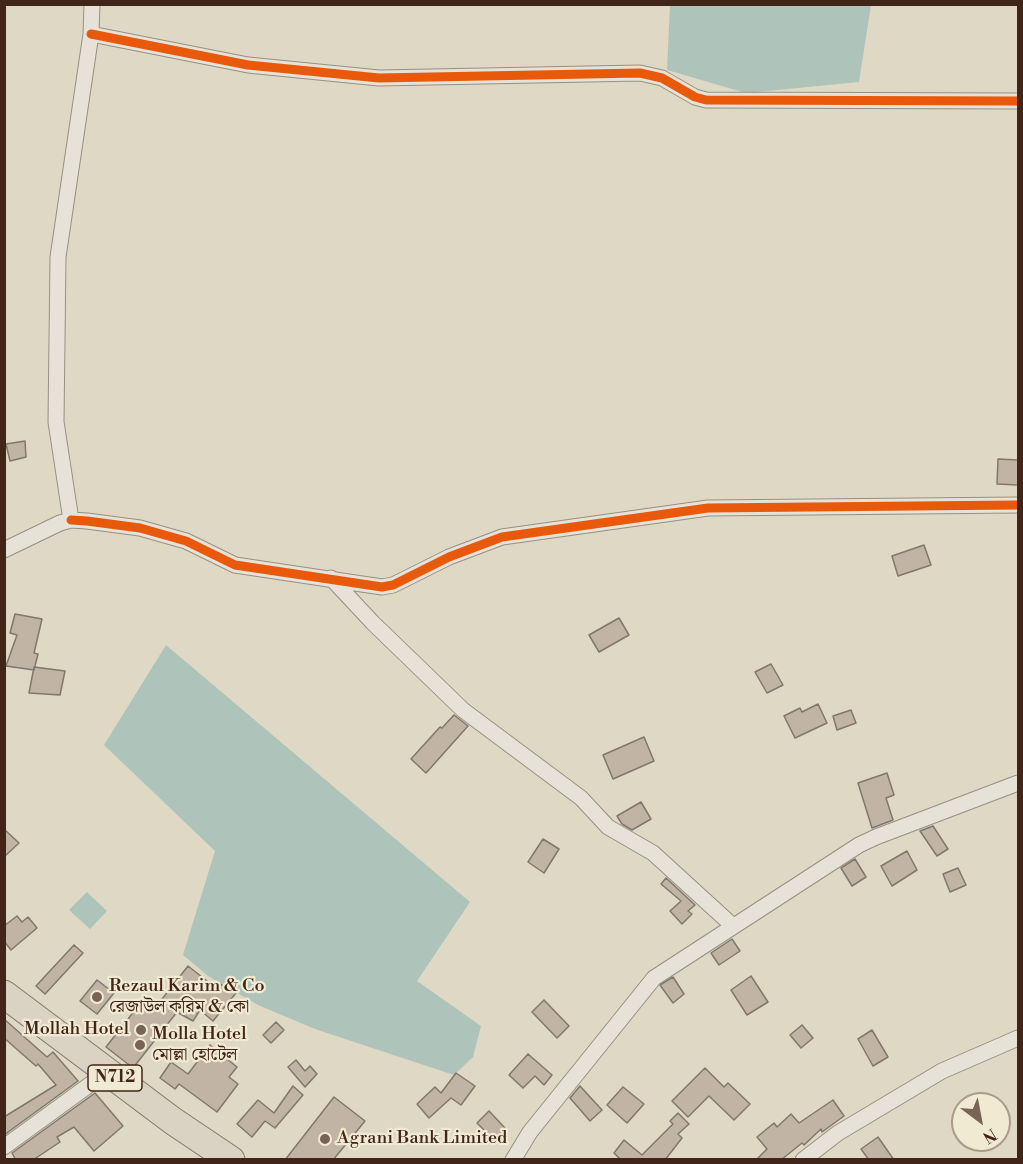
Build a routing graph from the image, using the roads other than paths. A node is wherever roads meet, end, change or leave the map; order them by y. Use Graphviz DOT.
graph roads {
  1 [pos="92,4"];
  2 [pos="91,34"];
  3 [pos="1018,102"];
  4 [pos="1018,505"];
  5 [pos="71,520"];
  6 [pos="4,550"];
  7 [pos="331,578"];
  8 [pos="1018,783"];
  9 [pos="733,926"];
  10 [pos="4,994"];
  11 [pos="1018,1038"];
  12 [pos="107,1072"];
  13 [pos="4,1147"];
  14 [pos="230,1159"];
  15 [pos="513,1160"];
  16 [pos="803,1160"];
  1 -- 2 [label="street"];
  2 -- 3 [label="street"];
  2 -- 5 [label="street"];
  4 -- 7 [label="street"];
  5 -- 6 [label="street"];
  5 -- 7 [label="street"];
  7 -- 9 [label="street"];
  8 -- 9 [label="street"];
  9 -- 15 [label="street"];
  10 -- 12 [label="highway, N712"];
  11 -- 16 [label="street"];
  12 -- 13 [label="street"];
  12 -- 14 [label="highway, N712"];
}
